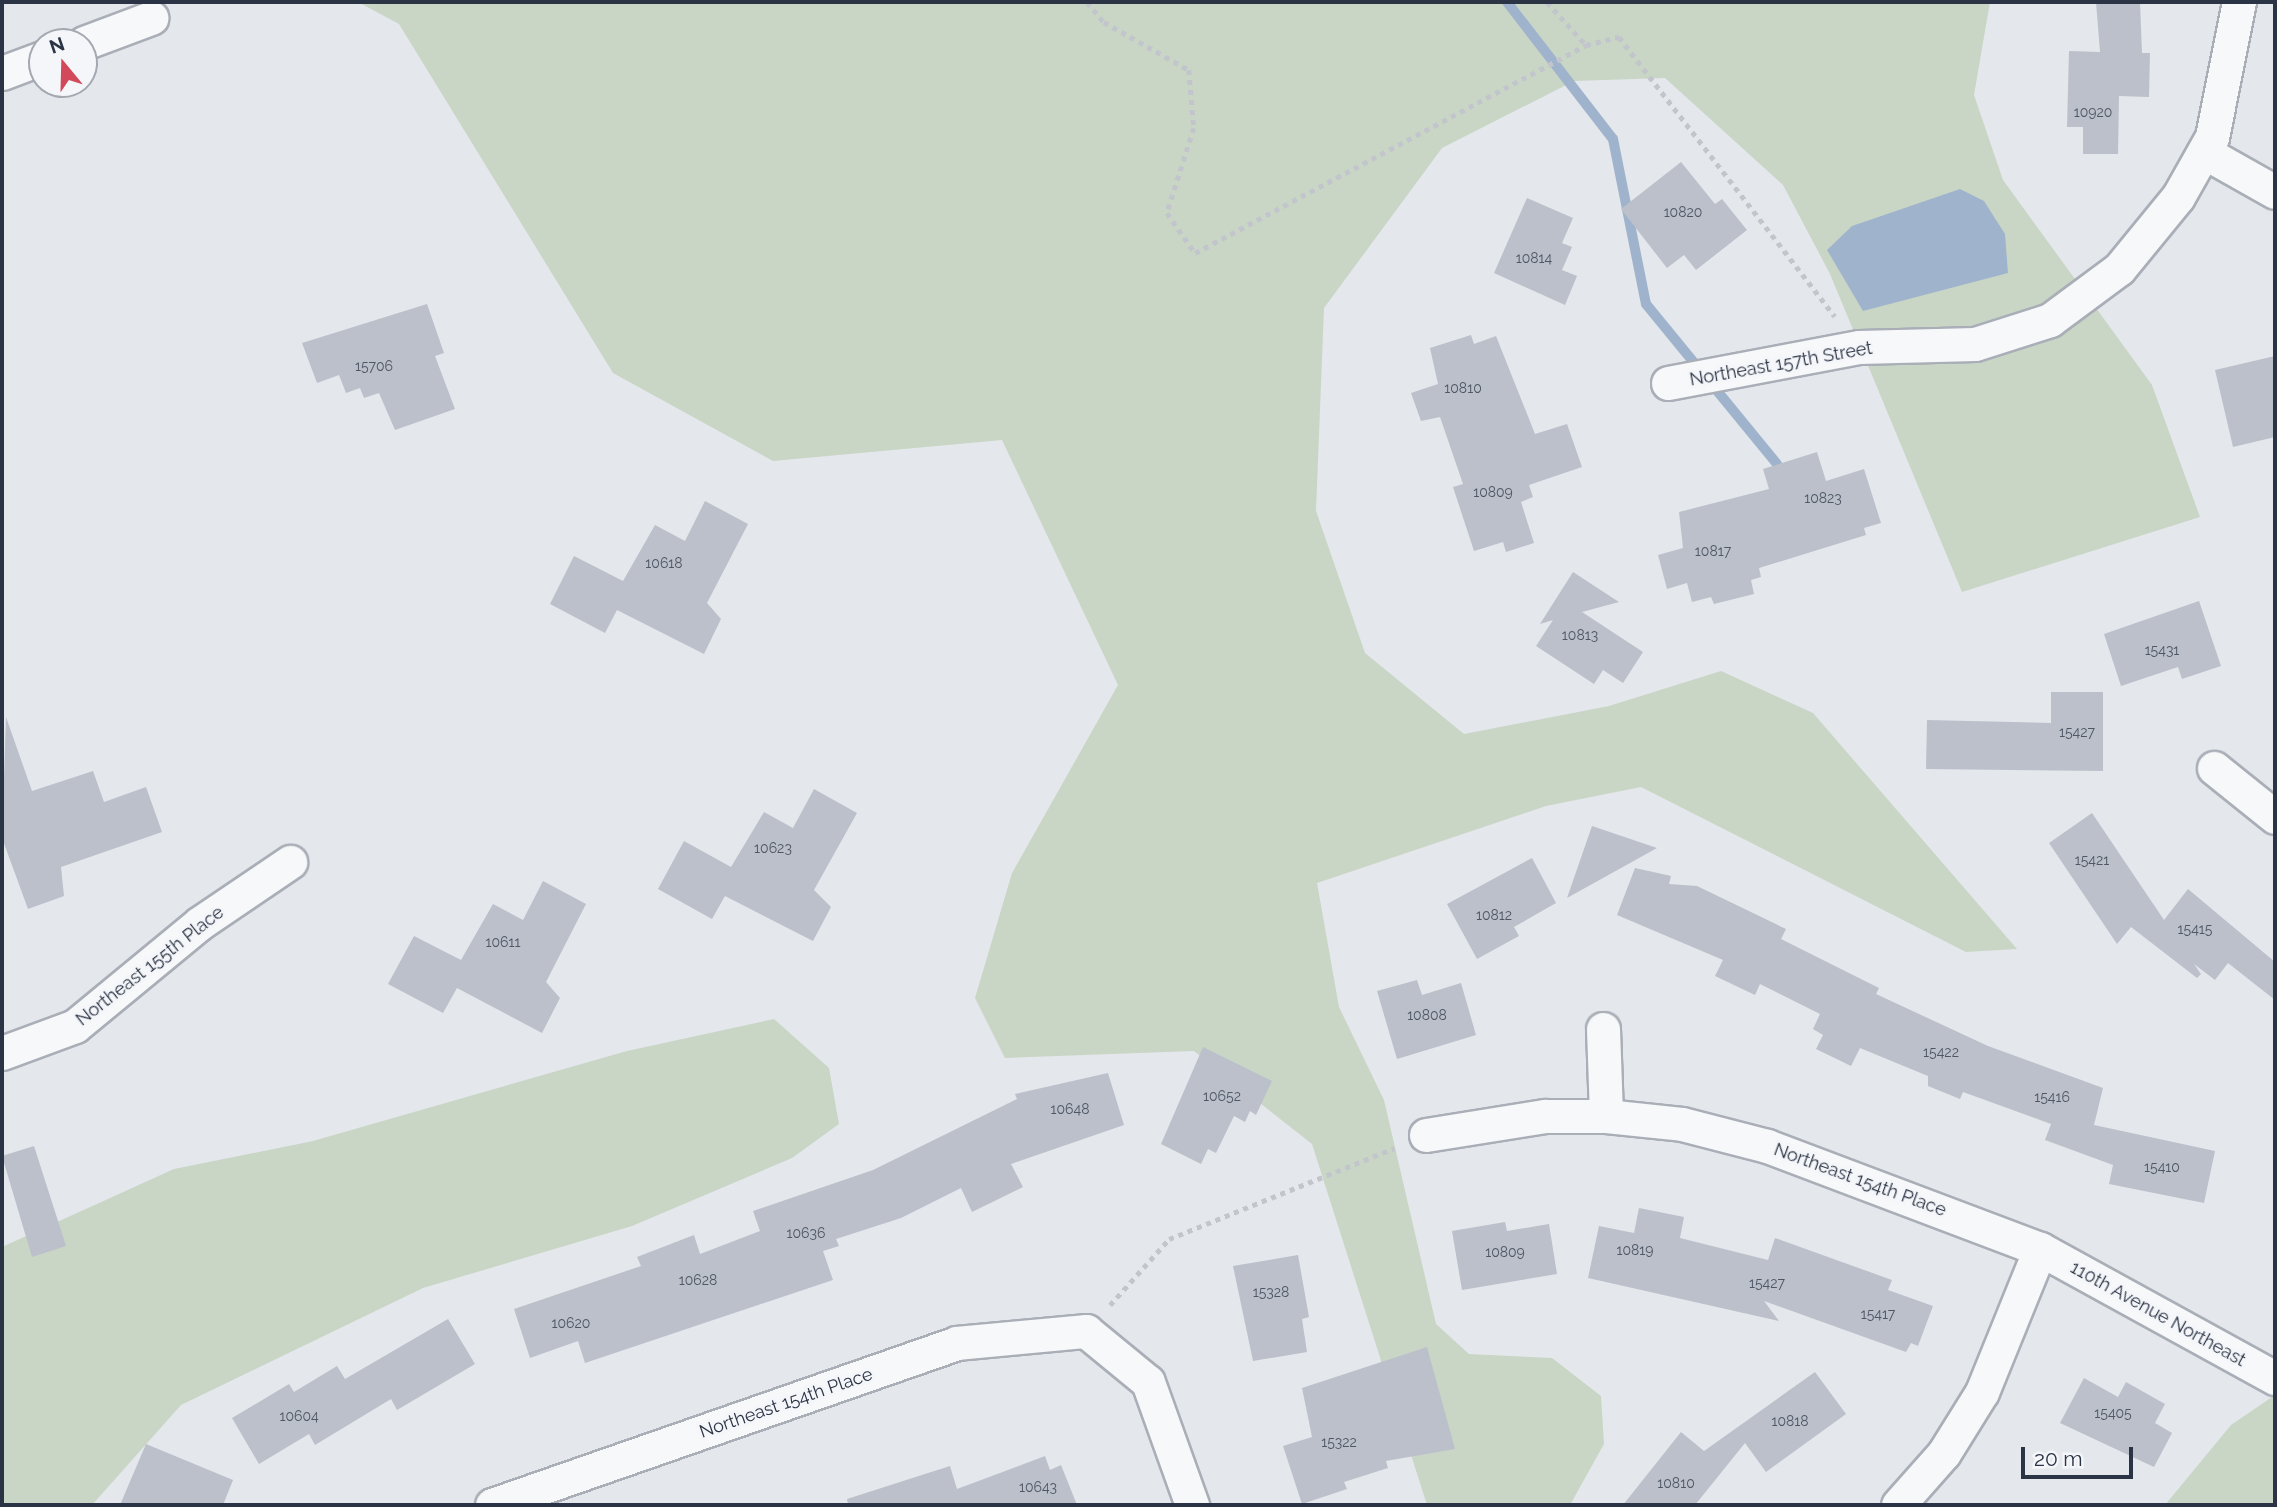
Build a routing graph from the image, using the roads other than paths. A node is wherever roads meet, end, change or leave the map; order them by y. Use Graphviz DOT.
graph roads {
  1 [pos="2239,2"];
  2 [pos="151,18"];
  3 [pos="98,38"];
  4 [pos="28,64"];
  5 [pos="2,74"];
  6 [pos="2204,152"];
  7 [pos="2275,192"];
  8 [pos="1668,383"];
  9 [pos="2214,768"];
  10 [pos="2275,817"];
  11 [pos="290,862"];
  12 [pos="1603,1029"];
  13 [pos="2,1054"];
  14 [pos="1606,1116"];
  15 [pos="1426,1135"];
  16 [pos="2040,1249"];
  17 [pos="2275,1378"];
  18 [pos="492,1505"];
  19 [pos="1192,1505"];
  20 [pos="1898,1505"];
  1 -- 6 [label="street, Northeast 157th Street"];
  2 -- 3 [label="street"];
  4 -- 5 [label="street"];
  6 -- 7 [label="street"];
  6 -- 8 [label="street, Northeast 157th Street"];
  9 -- 10 [label="street"];
  11 -- 13 [label="street, Northeast 155th Place"];
  12 -- 14 [label="street"];
  14 -- 15 [label="street, Northeast 154th Place"];
  14 -- 16 [label="street, Northeast 154th Place"];
  16 -- 17 [label="street, 110th Avenue Northeast"];
  16 -- 20 [label="street"];
  18 -- 19 [label="street, Northeast 154th Place"];
}
